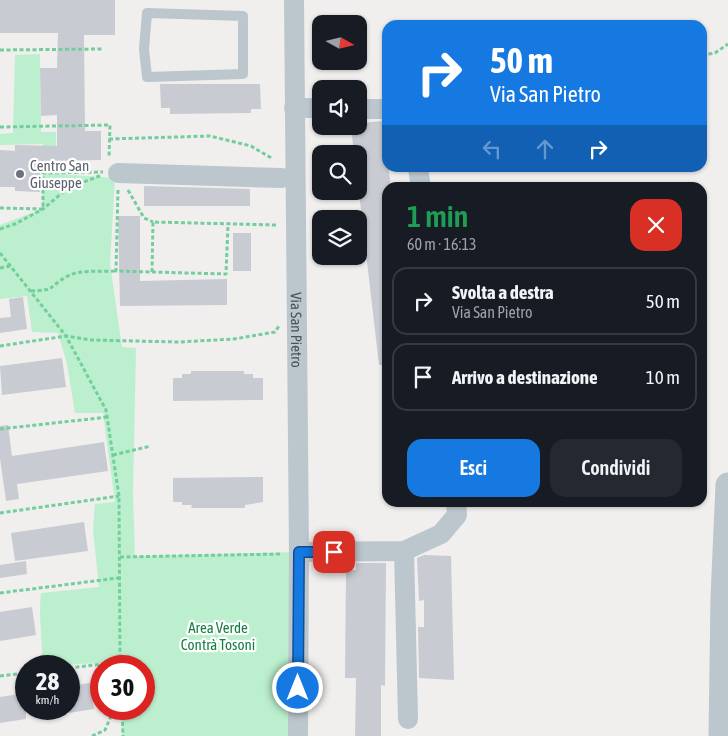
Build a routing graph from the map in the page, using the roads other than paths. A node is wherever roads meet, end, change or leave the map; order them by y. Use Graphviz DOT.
graph roads {
  1 [pos="294,0"];
  2 [pos="243,16"];
  3 [pos="294,108"];
  4 [pos="312,108"];
  5 [pos="367,109"];
  6 [pos="382,109"];
  7 [pos="114,173"];
  8 [pos="282,178"];
  9 [pos="728,485"];
  10 [pos="456,507"];
  11 [pos="404,551"];
  12 [pos="296,553"];
  13 [pos="408,719"];
  14 [pos="298,736"];
  15 [pos="721,736"];
  1 -- 3 [label="street, Via San Pietro"];
  2 -- 2 [label="lane"];
  3 -- 4 [label="street"];
  3 -- 12 [label="street, Via San Pietro"];
  5 -- 6 [label="street"];
  7 -- 8 [label="street"];
  9 -- 15 [label="street"];
  10 -- 11 [label="street"];
  11 -- 12 [label="street"];
  11 -- 13 [label="street"];
  12 -- 14 [label="street, Via San Pietro"];
}
